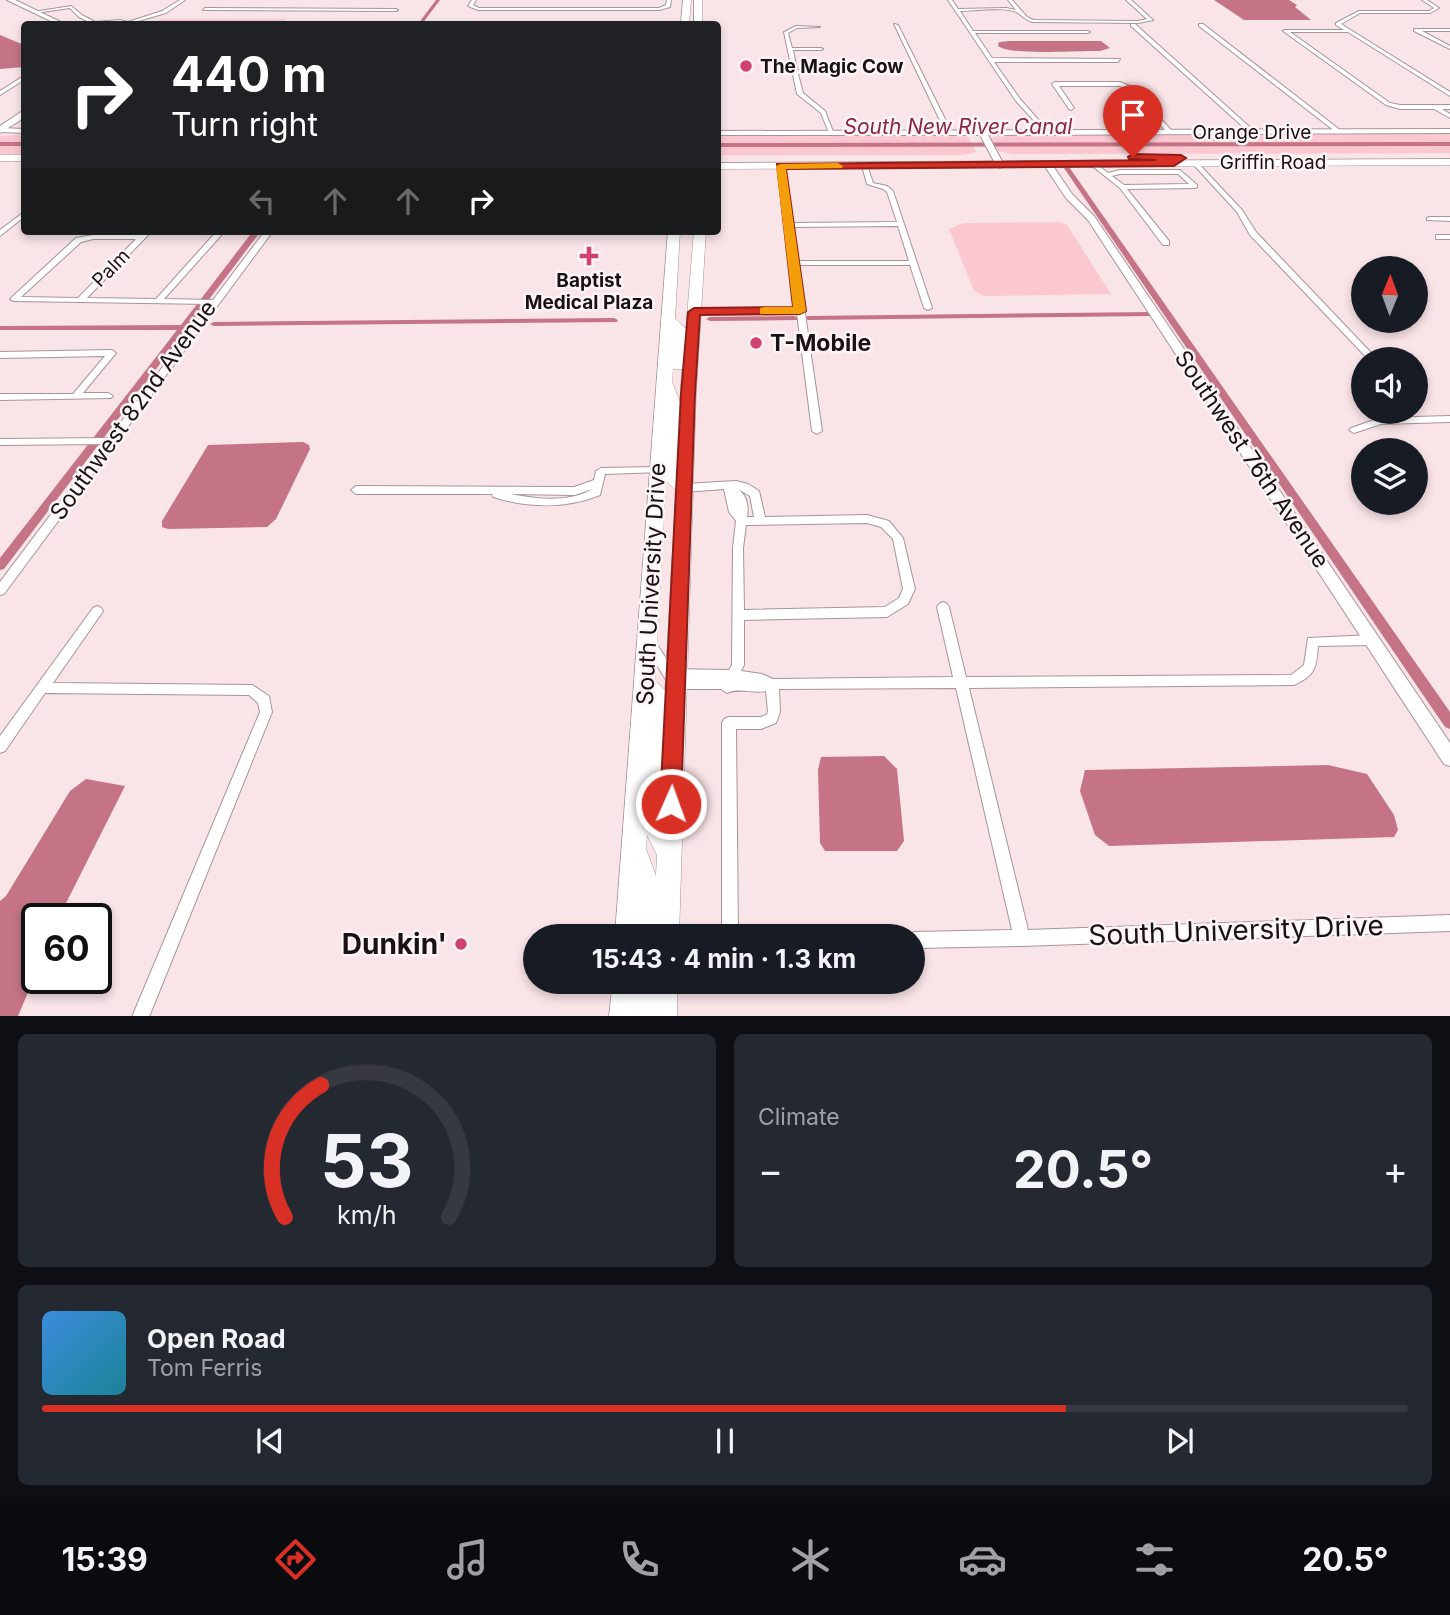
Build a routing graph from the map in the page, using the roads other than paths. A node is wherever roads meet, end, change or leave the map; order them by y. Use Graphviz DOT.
graph roads {
  1 [pos="18,0"];
  2 [pos="183,0"];
  3 [pos="189,0"];
  4 [pos="215,0"];
  5 [pos="339,0"];
  6 [pos="474,0"];
  7 [pos="669,0"];
  8 [pos="687,0"];
  9 [pos="698,0"];
  10 [pos="950,0"];
  11 [pos="1128,0"];
  12 [pos="1424,0"];
  13 [pos="1012,2"];
  14 [pos="956,8"];
  15 [pos="45,10"];
  16 [pos="329,10"];
  17 [pos="397,10"];
  18 [pos="35,12"];
  19 [pos="1020,12"];
  20 [pos="685,20"];
  21 [pos="698,20"];
  22 [pos="55,21"];
  23 [pos="68,21"];
  24 [pos="86,21"];
  25 [pos="138,21"];
  26 [pos="141,21"];
  27 [pos="896,25"];
  28 [pos="1133,25"];
  29 [pos="1201,25"];
  30 [pos="818,27"];
  31 [pos="1346,30"];
  32 [pos="1450,30"];
  33 [pos="972,32"];
  34 [pos="1088,32"];
  35 [pos="821,48"];
  36 [pos="1450,48"];
  37 [pos="790,49"];
  38 [pos="992,60"];
  39 [pos="1118,60"];
  40 [pos="795,72"];
  41 [pos="826,72"];
  42 [pos="21,80"];
  43 [pos="0,82"];
  44 [pos="17,82"];
  45 [pos="0,93"];
  46 [pos="1450,94"];
  47 [pos="21,106"];
  48 [pos="1435,107"];
  49 [pos="1071,108"];
  50 [pos="1448,110"];
  51 [pos="21,116"];
  52 [pos="0,121"];
  53 [pos="0,130"];
  54 [pos="21,131"];
  55 [pos="1338,131"];
  56 [pos="1450,131"];
  57 [pos="1170,132"];
  58 [pos="1252,132"];
  59 [pos="721,133"];
  60 [pos="832,133"];
  61 [pos="949,133"];
  62 [pos="1047,133"];
  63 [pos="979,135"];
  64 [pos="1450,155"];
  65 [pos="1207,156"];
  66 [pos="0,158"];
  67 [pos="21,158"];
  68 [pos="991,158"];
  69 [pos="721,159"];
  70 [pos="1178,160"];
  71 [pos="1450,162"];
  72 [pos="1195,163"];
  73 [pos="1093,164"];
  74 [pos="0,165"];
  75 [pos="21,165"];
  76 [pos="1048,165"];
  77 [pos="721,166"];
  78 [pos="780,166"];
  79 [pos="865,166"];
  80 [pos="1106,175"];
  81 [pos="1122,187"];
  82 [pos="21,216"];
  83 [pos="1429,219"];
  84 [pos="1450,219"];
  85 [pos="901,224"];
  86 [pos="789,225"];
  87 [pos="0,234"];
  88 [pos="143,235"];
  89 [pos="217,235"];
  90 [pos="266,235"];
  91 [pos="700,235"];
  92 [pos="141,237"];
  93 [pos="1439,237"];
  94 [pos="1450,237"];
  95 [pos="673,239"];
  96 [pos="1166,243"];
  97 [pos="794,263"];
  98 [pos="913,263"];
  99 [pos="81,299"];
  100 [pos="158,301"];
  101 [pos="213,302"];
  102 [pos="928,308"];
  103 [pos="694,309"];
  104 [pos="800,311"];
  105 [pos="668,319"];
  106 [pos="1362,347"];
  107 [pos="0,355"];
  108 [pos="663,374"];
  109 [pos="688,394"];
  110 [pos="76,396"];
  111 [pos="108,396"];
  112 [pos="0,397"];
  113 [pos="1450,419"];
  114 [pos="1354,430"];
  115 [pos="817,431"];
  116 [pos="106,441"];
  117 [pos="1,444"];
  118 [pos="657,470"];
  119 [pos="728,486"];
  120 [pos="684,488"];
  121 [pos="356,491"];
  122 [pos="743,508"];
  123 [pos="758,508"];
  124 [pos="742,521"];
  125 [pos="760,521"];
  126 [pos="0,591"];
  127 [pos="943,607"];
  128 [pos="97,611"];
  129 [pos="739,615"];
  130 [pos="1372,640"];
  131 [pos="648,641"];
  132 [pos="675,678"];
  133 [pos="730,682"];
  134 [pos="963,683"];
  135 [pos="765,685"];
  136 [pos="645,686"];
  137 [pos="43,688"];
  138 [pos="0,747"];
  139 [pos="1450,758"];
  140 [pos="635,848"];
  141 [pos="669,851"];
  142 [pos="1450,923"];
  143 [pos="629,924"];
  144 [pos="647,924"];
  145 [pos="666,924"];
  146 [pos="730,924"];
  147 [pos="1022,938"];
  148 [pos="925,940"];
  149 [pos="624,994"];
  150 [pos="644,994"];
  151 [pos="664,994"];
  152 [pos="140,1016"];
  153 [pos="623,1016"];
  154 [pos="643,1016"];
  155 [pos="663,1016"];
  1 -- 15 [label="main road"];
  1 -- 18 [label="main road"];
  2 -- 25 [label="street"];
  3 -- 26 [label="street"];
  4 -- 16 [label="street"];
  5 -- 16 [label="street"];
  6 -- 7 [label="street"];
  8 -- 20 [label="main road"];
  9 -- 21 [label="main road"];
  10 -- 14 [label="street"];
  11 -- 19 [label="street"];
  12 -- 31 [label="street"];
  13 -- 14 [label="street"];
  13 -- 19 [label="street"];
  14 -- 19 [label="street"];
  14 -- 33 [label="street"];
  15 -- 18 [label="street"];
  15 -- 23 [label="main road"];
  15 -- 24 [label="street"];
  16 -- 17 [label="street"];
  18 -- 22 [label="main road"];
  20 -- 21 [label="main road"];
  27 -- 61 [label="street"];
  28 -- 58 [label="street"];
  29 -- 55 [label="street"];
  30 -- 37 [label="street"];
  31 -- 46 [label="street"];
  31 -- 48 [label="street"];
  32 -- 36 [label="street"];
  33 -- 34 [label="street"];
  33 -- 38 [label="street"];
  35 -- 37 [label="street"];
  37 -- 40 [label="street"];
  38 -- 39 [label="street"];
  38 -- 62 [label="street"];
  40 -- 41 [label="street"];
  40 -- 60 [label="street"];
  42 -- 44 [label="street"];
  43 -- 44 [label="street"];
  44 -- 45 [label="street"];
  47 -- 52 [label="main road"];
  48 -- 50 [label="street"];
  48 -- 50 [label="street"];
  49 -- 57 [label="street"];
  51 -- 53 [label="main road"];
  53 -- 54 [label="street"];
  55 -- 56 [label="street, Orange Drive"];
  55 -- 58 [label="street, Orange Drive"];
  57 -- 58 [label="street, Orange Drive"];
  57 -- 62 [label="street, Orange Drive"];
  59 -- 60 [label="street, Orange Drive"];
  60 -- 61 [label="street, Orange Drive"];
  61 -- 63 [label="street, Orange Drive"];
  62 -- 63 [label="street, Orange Drive"];
  63 -- 68 [label="street"];
  64 -- 65 [label="main road, Griffin Road"];
  65 -- 70 [label="main road, Griffin Road"];
  65 -- 72 [label="main road"];
  66 -- 67 [label="main road"];
  68 -- 69 [label="main road, Griffin Road"];
  68 -- 70 [label="main road, Griffin Road"];
  68 -- 76 [label="main road, Griffin Road"];
  68 -- 79 [label="main road, Griffin Road"];
  70 -- 72 [label="main road, Griffin Road"];
  70 -- 73 [label="main road, Griffin Road"];
  71 -- 72 [label="main road, Griffin Road"];
  72 -- 106 [label="street"];
  73 -- 76 [label="main road, Griffin Road"];
  73 -- 80 [label="street"];
  74 -- 75 [label="main road"];
  76 -- 130 [label="street, Southwest 76th Avenue"];
  77 -- 78 [label="main road, Griffin Road"];
  78 -- 79 [label="main road, Griffin Road"];
  78 -- 86 [label="street"];
  79 -- 85 [label="street"];
  80 -- 81 [label="street"];
  80 -- 81 [label="street"];
  81 -- 96 [label="street"];
  82 -- 87 [label="street"];
  83 -- 84 [label="street"];
  85 -- 86 [label="street"];
  85 -- 98 [label="street"];
  86 -- 97 [label="street"];
  88 -- 92 [label="street, Palm"];
  89 -- 100 [label="street"];
  90 -- 101 [label="street, Southwest 82nd Avenue"];
  91 -- 103 [label="main road, South University Drive"];
  92 -- 99 [label="street, Palm"];
  92 -- 99 [label="street"];
  93 -- 94 [label="street"];
  95 -- 103 [label="main road"];
  95 -- 105 [label="main road, South University Drive"];
  97 -- 98 [label="street"];
  97 -- 104 [label="street"];
  98 -- 102 [label="street"];
  99 -- 100 [label="street"];
  100 -- 101 [label="street"];
  101 -- 116 [label="street, Southwest 82nd Avenue"];
  103 -- 104 [label="street"];
  103 -- 109 [label="main road, South University Drive"];
  104 -- 115 [label="street"];
  105 -- 108 [label="main road, South University Drive"];
  105 -- 109 [label="main road"];
  107 -- 110 [label="street"];
  108 -- 118 [label="main road, South University Drive"];
  108 -- 120 [label="main road"];
  109 -- 120 [label="main road, South University Drive"];
  110 -- 111 [label="street"];
  110 -- 112 [label="street"];
  113 -- 114 [label="street"];
  116 -- 117 [label="street"];
  116 -- 126 [label="street, Southwest 82nd Avenue"];
  118 -- 121 [label="street"];
  118 -- 131 [label="main road, South University Drive"];
  119 -- 120 [label="street"];
  119 -- 122 [label="street"];
  119 -- 123 [label="street"];
  119 -- 124 [label="street"];
  120 -- 132 [label="main road, South University Drive"];
  122 -- 123 [label="street"];
  122 -- 124 [label="street"];
  123 -- 125 [label="street"];
  124 -- 125 [label="street"];
  124 -- 129 [label="street"];
  125 -- 129 [label="street"];
  127 -- 134 [label="street"];
  128 -- 137 [label="street"];
  129 -- 133 [label="street"];
  130 -- 134 [label="street"];
  130 -- 139 [label="street, Southwest 76th Avenue"];
  131 -- 132 [label="street"];
  131 -- 136 [label="main road, South University Drive"];
  132 -- 133 [label="street"];
  132 -- 141 [label="main road, South University Drive"];
  133 -- 135 [label="street"];
  134 -- 135 [label="street"];
  134 -- 147 [label="street"];
  135 -- 146 [label="street"];
  136 -- 140 [label="main road, South University Drive"];
  136 -- 141 [label="main road"];
  137 -- 138 [label="street"];
  137 -- 152 [label="street"];
  140 -- 143 [label="main road, South University Drive"];
  140 -- 144 [label="main road"];
  141 -- 145 [label="main road, South University Drive"];
  142 -- 147 [label="street, South University Drive"];
  147 -- 148 [label="street, South University Drive"];
  149 -- 153 [label="main road"];
  150 -- 154 [label="main road"];
  151 -- 155 [label="main road"];
}
